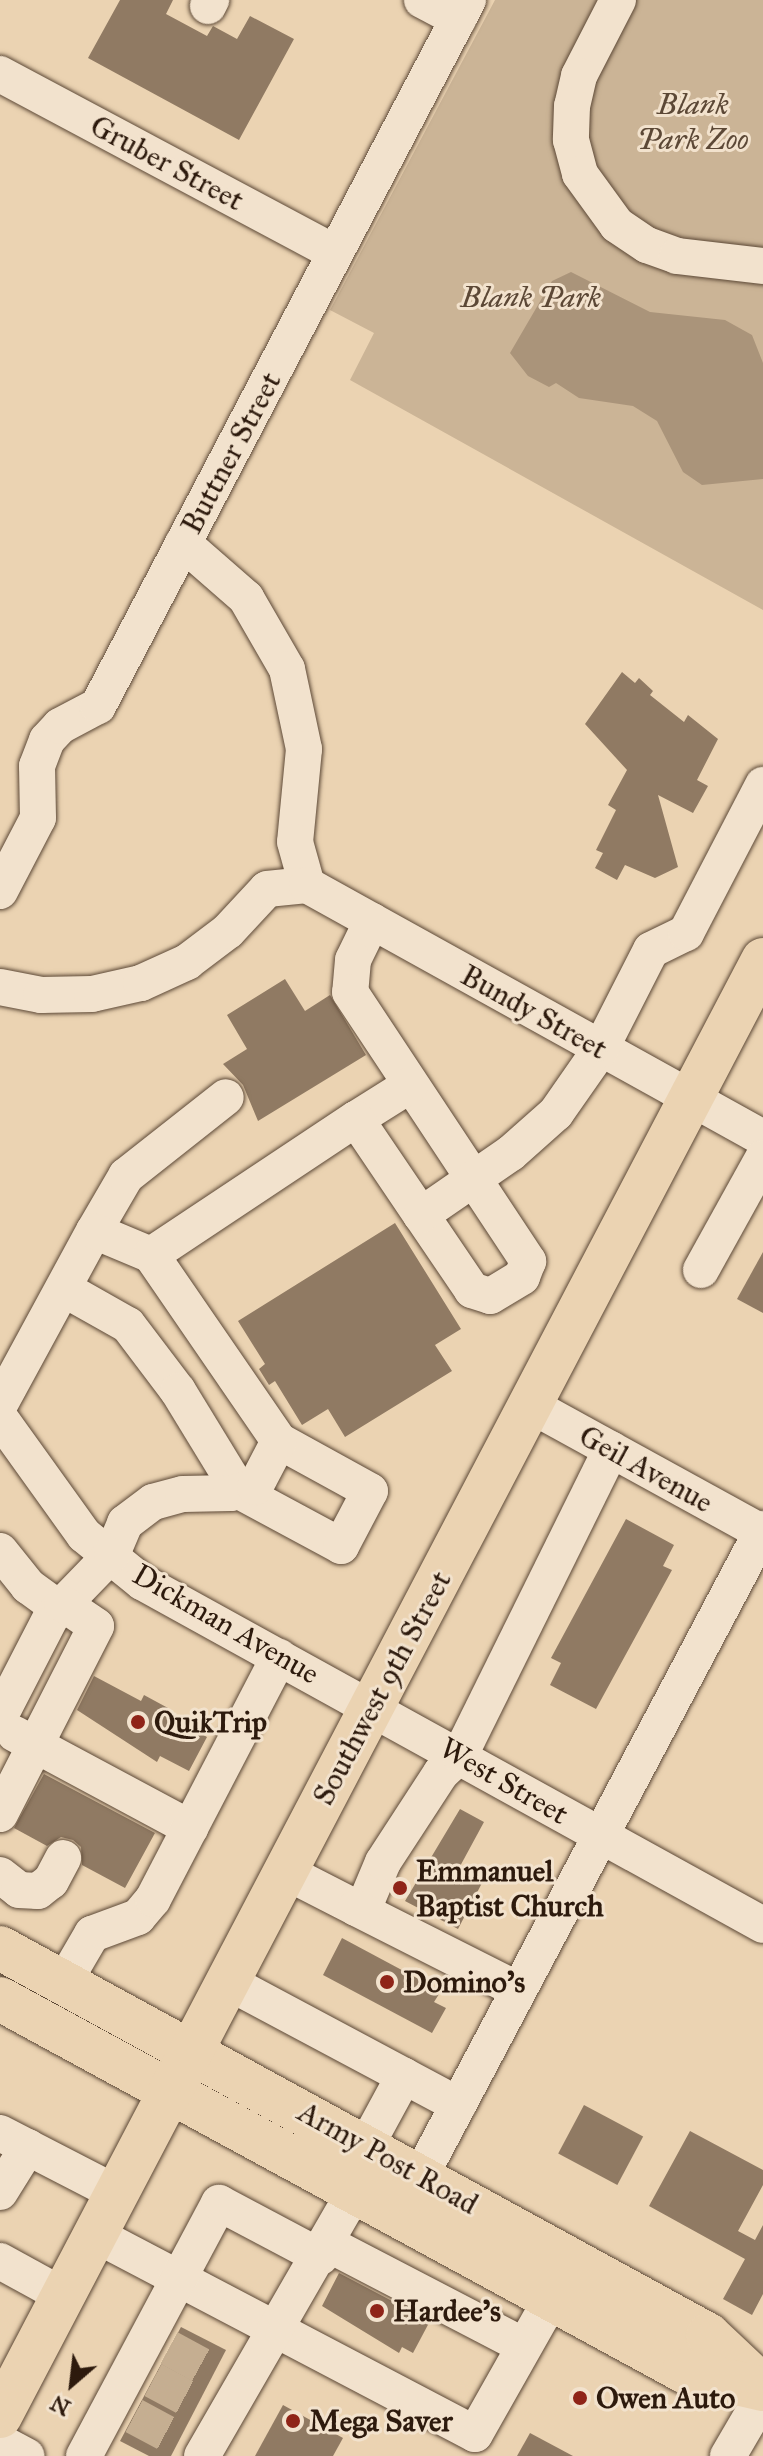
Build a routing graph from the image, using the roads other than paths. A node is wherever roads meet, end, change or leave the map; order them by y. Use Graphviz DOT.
graph roads {
  1 [pos="422,0"];
  2 [pos="618,0"];
  3 [pos="463,10"];
  4 [pos="0,74"];
  5 [pos="335,253"];
  6 [pos="763,266"];
  7 [pos="183,543"];
  8 [pos="763,785"];
  9 [pos="307,885"];
  10 [pos="0,891"];
  11 [pos="372,921"];
  12 [pos="763,960"];
  13 [pos="0,987"];
  14 [pos="600,1050"];
  15 [pos="410,1085"];
  16 [pos="226,1097"];
  17 [pos="690,1099"];
  18 [pos="356,1119"];
  19 [pos="763,1138"];
  20 [pos="763,1158"];
  21 [pos="474,1180"];
  22 [pos="421,1215"];
  23 [pos="94,1231"];
  24 [pos="151,1255"];
  25 [pos="701,1270"];
  26 [pos="64,1289"];
  27 [pos="0,1404"];
  28 [pos="530,1405"];
  29 [pos="0,1418"];
  30 [pos="279,1441"];
  31 [pos="611,1449"];
  32 [pos="239,1491"];
  33 [pos="762,1531"];
  34 [pos="112,1554"];
  35 [pos="4,1569"];
  36 [pos="60,1605"];
  37 [pos="279,1657"];
  38 [pos="371,1707"];
  39 [pos="0,1716"];
  40 [pos="0,1726"];
  41 [pos="34,1745"];
  42 [pos="460,1755"];
  43 [pos="0,1814"];
  44 [pos="190,1828"];
  45 [pos="601,1837"];
  46 [pos="63,1858"];
  47 [pos="286,1872"];
  48 [pos="0,1875"];
  49 [pos="356,1908"];
  50 [pos="763,1925"];
  51 [pos="0,1948"];
  52 [pos="64,1982"];
  53 [pos="228,1982"];
  54 [pos="518,1990"];
  55 [pos="0,1999"];
  56 [pos="192,2052"];
  57 [pos="404,2076"];
  58 [pos="173,2091"];
  59 [pos="458,2105"];
  60 [pos="14,2140"];
  61 [pos="366,2146"];
  62 [pos="421,2175"];
  63 [pos="355,2191"];
  64 [pos="0,2192"];
  65 [pos="118,2194"];
  66 [pos="96,2235"];
  67 [pos="324,2250"];
  68 [pos="0,2261"];
  69 [pos="179,2279"];
  70 [pos="64,2296"];
  71 [pos="552,2298"];
  72 [pos="274,2330"];
  73 [pos="524,2346"];
  74 [pos="763,2388"];
  75 [pos="763,2396"];
  76 [pos="0,2416"];
  77 [pos="0,2442"];
  78 [pos="195,2450"];
  79 [pos="26,2456"];
  80 [pos="84,2456"];
  81 [pos="728,2456"];
  1 -- 3 [label="street"];
  2 -- 6 [label="street"];
  3 -- 5 [label="street, Buttner Street"];
  4 -- 5 [label="street, Gruber Street"];
  5 -- 7 [label="street, Buttner Street"];
  7 -- 9 [label="street"];
  7 -- 10 [label="street, Buttner Street"];
  8 -- 14 [label="street"];
  9 -- 11 [label="street, Bundy Street"];
  9 -- 13 [label="street"];
  11 -- 14 [label="street, Bundy Street"];
  11 -- 15 [label="street"];
  12 -- 17 [label="main road, Southwest 9th Street"];
  14 -- 17 [label="street, Bundy Street"];
  14 -- 21 [label="street"];
  15 -- 18 [label="street"];
  15 -- 21 [label="street"];
  16 -- 23 [label="street"];
  17 -- 19 [label="street, Bundy Street"];
  17 -- 28 [label="main road, Southwest 9th Street"];
  18 -- 22 [label="street"];
  18 -- 24 [label="street"];
  20 -- 25 [label="street"];
  21 -- 22 [label="street"];
  21 -- 22 [label="street"];
  23 -- 24 [label="street"];
  23 -- 26 [label="street"];
  24 -- 30 [label="street"];
  26 -- 27 [label="street"];
  26 -- 32 [label="street"];
  28 -- 31 [label="street, Geil Avenue"];
  28 -- 38 [label="main road, Southwest 9th Street"];
  29 -- 34 [label="street, Dickman Avenue"];
  30 -- 32 [label="street"];
  30 -- 32 [label="street"];
  31 -- 33 [label="street, Geil Avenue"];
  31 -- 42 [label="street"];
  32 -- 34 [label="street"];
  33 -- 45 [label="street"];
  34 -- 36 [label="street"];
  34 -- 37 [label="street, Dickman Avenue"];
  35 -- 36 [label="street"];
  36 -- 39 [label="street"];
  36 -- 41 [label="street"];
  37 -- 38 [label="street, Dickman Avenue"];
  37 -- 44 [label="street"];
  38 -- 42 [label="street, West Street"];
  38 -- 47 [label="main road, Southwest 9th Street"];
  40 -- 41 [label="street"];
  41 -- 43 [label="street"];
  41 -- 44 [label="street"];
  42 -- 45 [label="street, West Street"];
  42 -- 49 [label="street"];
  44 -- 52 [label="street"];
  45 -- 50 [label="street, West Street"];
  45 -- 54 [label="street"];
  46 -- 48 [label="street"];
  47 -- 49 [label="street"];
  47 -- 53 [label="main road, Southwest 9th Street"];
  49 -- 54 [label="street"];
  51 -- 52 [label="main road, Army Post Road"];
  52 -- 56 [label="main road, Army Post Road"];
  53 -- 56 [label="main road, Southwest 9th Street"];
  53 -- 57 [label="street"];
  54 -- 59 [label="street"];
  55 -- 58 [label="main road, Army Post Road"];
  56 -- 58 [label="main road, Southwest 9th Street"];
  56 -- 61 [label="main road, Army Post Road"];
  57 -- 59 [label="street"];
  57 -- 61 [label="street"];
  58 -- 63 [label="main road, Army Post Road"];
  58 -- 65 [label="main road, Southwest 9th Street"];
  59 -- 62 [label="street"];
  60 -- 64 [label="street"];
  60 -- 65 [label="street"];
  61 -- 62 [label="main road, Army Post Road"];
  62 -- 74 [label="main road, Army Post Road"];
  63 -- 67 [label="street"];
  63 -- 71 [label="main road, Army Post Road"];
  65 -- 66 [label="main road, Southwest 9th Street"];
  66 -- 69 [label="street"];
  66 -- 70 [label="main road, Southwest 9th Street"];
  67 -- 69 [label="street"];
  67 -- 72 [label="street"];
  67 -- 73 [label="street"];
  68 -- 70 [label="street"];
  69 -- 72 [label="street"];
  69 -- 80 [label="street"];
  70 -- 76 [label="main road, Southwest 9th Street"];
  71 -- 73 [label="street"];
  71 -- 74 [label="main road, Army Post Road"];
  72 -- 73 [label="street"];
  72 -- 78 [label="street"];
  75 -- 81 [label="street"];
  77 -- 79 [label="street"];
}
